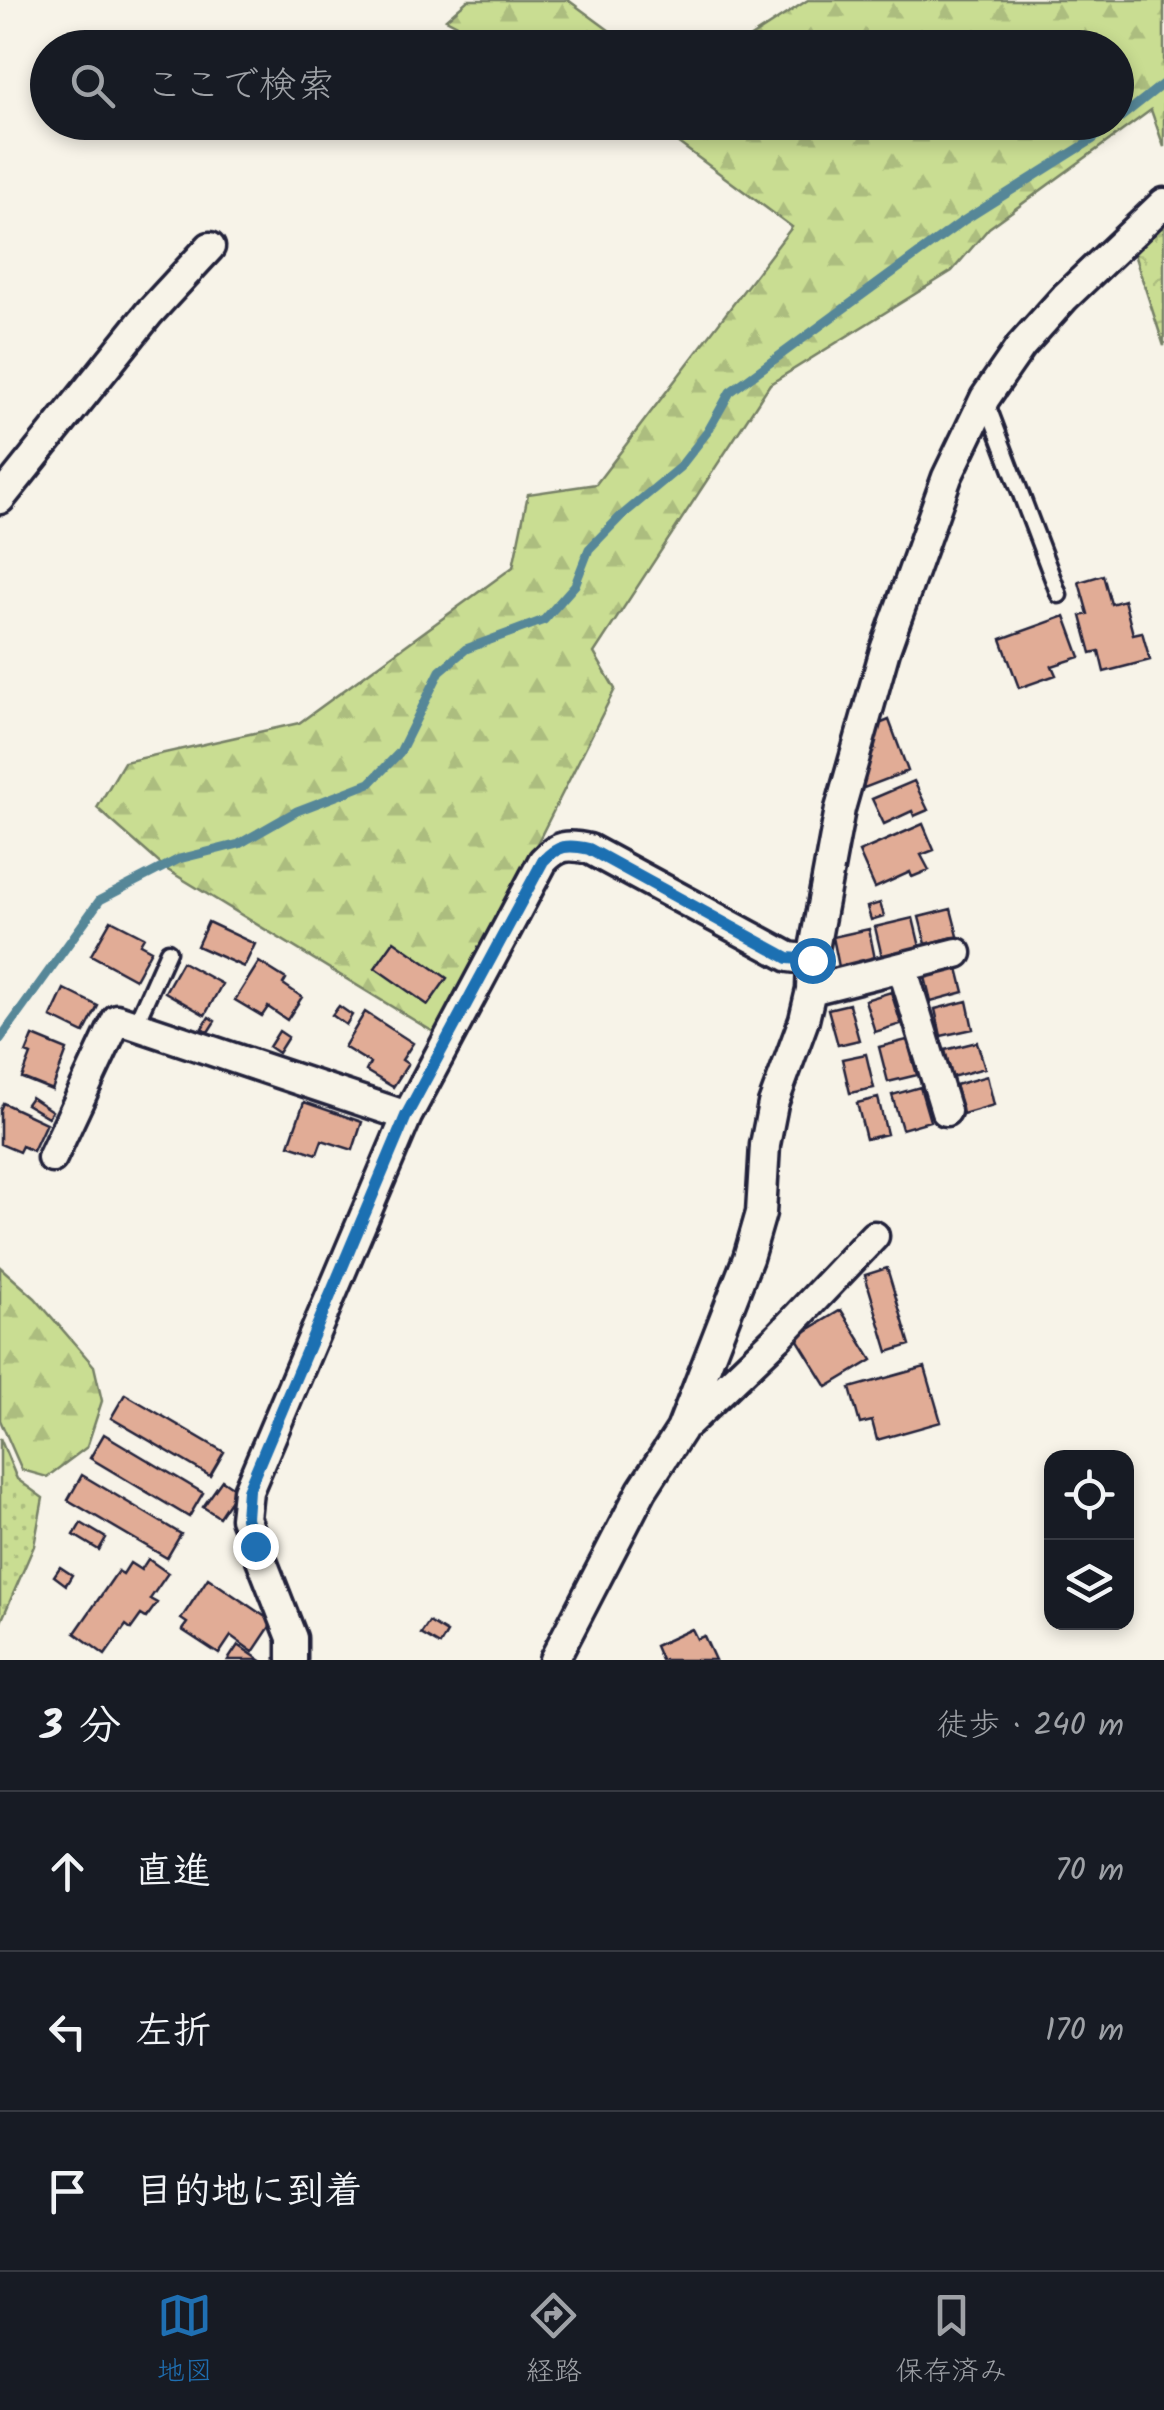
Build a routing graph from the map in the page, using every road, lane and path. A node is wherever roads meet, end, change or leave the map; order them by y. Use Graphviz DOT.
graph roads {
  1 [pos="1164,203"];
  2 [pos="210,247"];
  3 [pos="985,398"];
  4 [pos="0,499"];
  5 [pos="1059,594"];
  6 [pos="168,951"];
  7 [pos="957,953"];
  8 [pos="812,960"];
  9 [pos="902,967"];
  10 [pos="812,990"];
  11 [pos="135,1025"];
  12 [pos="946,1111"];
  13 [pos="406,1116"];
  14 [pos="52,1158"];
  15 [pos="874,1236"];
  16 [pos="681,1430"];
  17 [pos="292,1660"];
  18 [pos="554,1660"];
  1 -- 3 [label="street"];
  2 -- 4 [label="street"];
  3 -- 5 [label="lane"];
  3 -- 8 [label="street"];
  6 -- 11 [label="lane"];
  7 -- 9 [label="street"];
  8 -- 10 [label="street"];
  8 -- 13 [label="street"];
  9 -- 10 [label="street"];
  9 -- 12 [label="street"];
  10 -- 16 [label="street"];
  11 -- 13 [label="street"];
  11 -- 14 [label="street"];
  13 -- 17 [label="street"];
  15 -- 16 [label="street"];
  16 -- 18 [label="street"];
}
